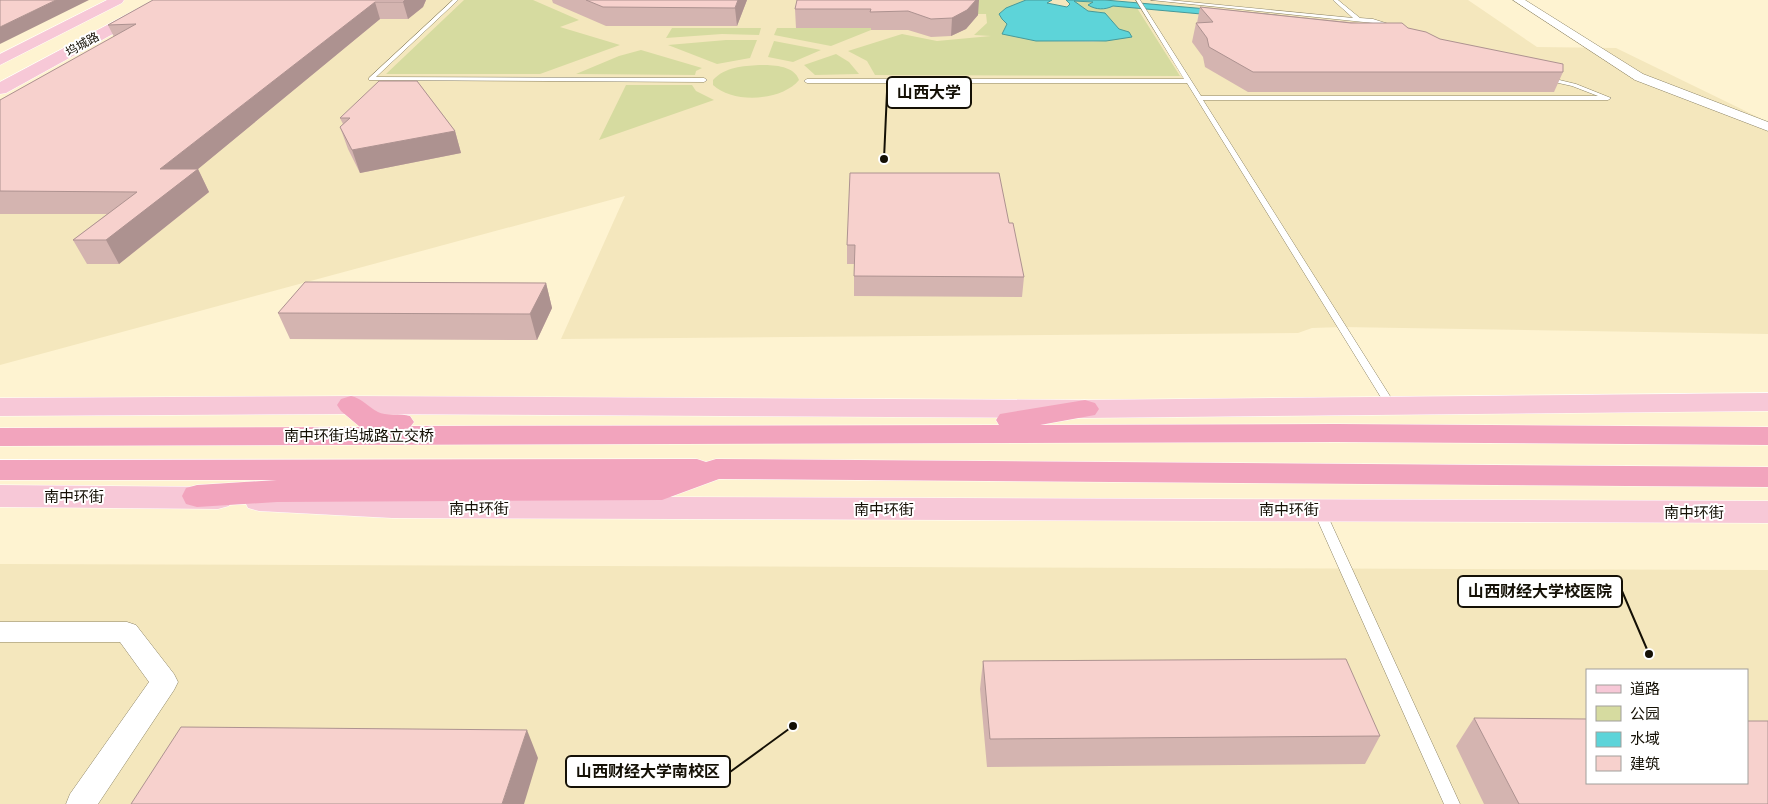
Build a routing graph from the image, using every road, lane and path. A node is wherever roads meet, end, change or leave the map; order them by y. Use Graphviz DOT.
graph roads {
  1 [pos="117,0"];
  2 [pos="164,0"];
  3 [pos="456,0"];
  4 [pos="1153,0"];
  5 [pos="1335,0"];
  6 [pos="1518,0"];
  7 [pos="1138,1"];
  8 [pos="1358,19"];
  9 [pos="1402,31"];
  10 [pos="0,60"];
  11 [pos="1540,77"];
  12 [pos="704,80"];
  13 [pos="807,80"];
  14 [pos="1189,81"];
  15 [pos="0,89"];
  16 [pos="1200,98"];
  17 [pos="1768,127"];
  18 [pos="1768,402"];
  19 [pos="1390,404"];
  20 [pos="0,406"];
  21 [pos="352,406"];
  22 [pos="1085,409"];
  23 [pos="761,434"];
  24 [pos="916,434"];
  25 [pos="1768,436"];
  26 [pos="0,437"];
  27 [pos="716,469"];
  28 [pos="0,470"];
  29 [pos="1768,477"];
  30 [pos="0,496"];
  31 [pos="197,496"];
  32 [pos="1318,509"];
  33 [pos="1768,512"];
  34 [pos="0,632"];
  35 [pos="81,804"];
  36 [pos="1452,804"];
  1 -- 10 [label="main road, 坞城路"];
  2 -- 15 [label="main road, 坞城路"];
  3 -- 12 [label="lane"];
  4 -- 8 [label="lane"];
  5 -- 8 [label="lane"];
  6 -- 17 [label="street"];
  7 -- 14 [label="lane"];
  8 -- 9 [label="lane"];
  11 -- 16 [label="lane"];
  13 -- 14 [label="lane"];
  14 -- 16 [label="lane"];
  16 -- 19 [label="lane"];
  18 -- 19 [label="main road"];
  19 -- 22 [label="main road"];
  20 -- 21 [label="main road"];
  21 -- 22 [label="main road"];
  21 -- 23 [label="highway"];
  22 -- 24 [label="highway"];
  23 -- 24 [label="highway, 南中环街坞城路立交桥"];
  23 -- 26 [label="highway, 南中环街坞城路立交桥"];
  24 -- 25 [label="highway"];
  27 -- 28 [label="highway"];
  27 -- 29 [label="highway"];
  27 -- 31 [label="highway"];
  30 -- 31 [label="main road, 南中环街"];
  31 -- 32 [label="main road, 南中环街"];
  32 -- 33 [label="main road, 南中环街"];
  32 -- 36 [label="lane"];
  34 -- 35 [label="street"];
}
